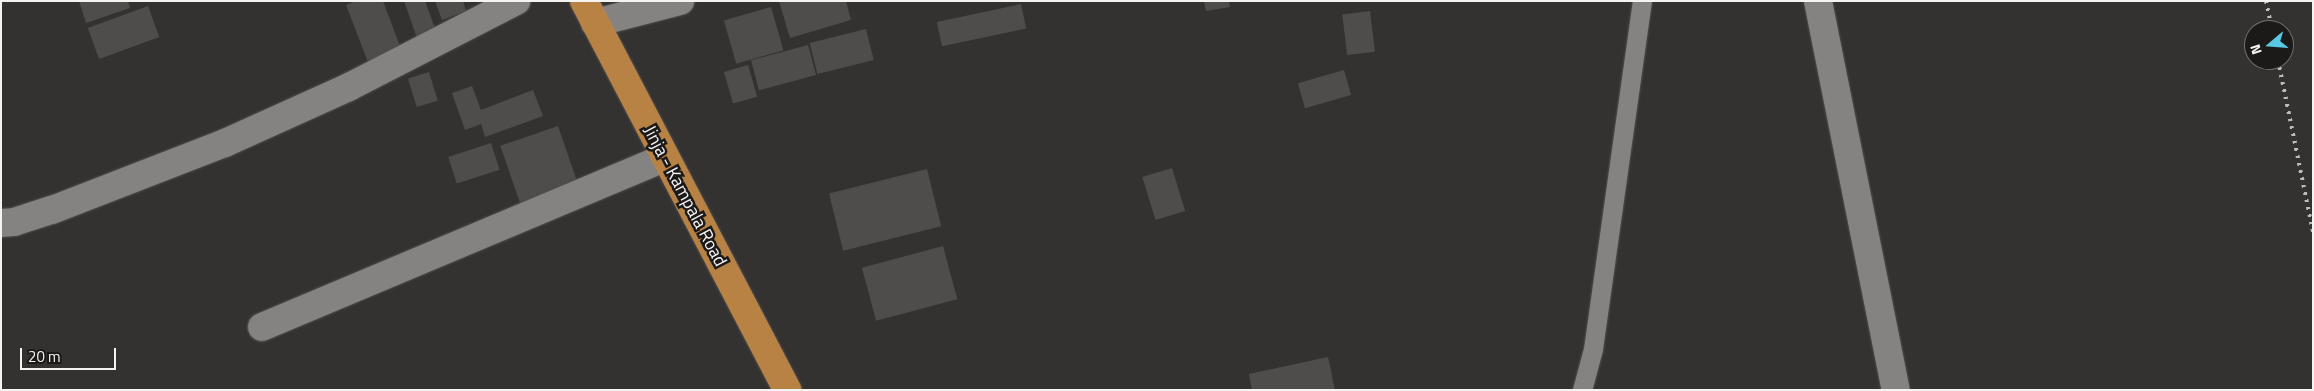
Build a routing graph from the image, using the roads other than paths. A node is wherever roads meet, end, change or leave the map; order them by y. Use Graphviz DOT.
graph roads {
  1 [pos="516,1"];
  2 [pos="680,1"];
  3 [pos="1642,1"];
  4 [pos="1818,1"];
  5 [pos="589,12"];
  6 [pos="664,158"];
  7 [pos="1,222"];
  8 [pos="262,327"];
  9 [pos="787,390"];
  10 [pos="1582,390"];
  11 [pos="1896,390"];
  1 -- 7 [label="street"];
  2 -- 5 [label="street"];
  3 -- 10 [label="lane"];
  4 -- 11 [label="street"];
  5 -- 6 [label="highway, Jinja - Kampala Road"];
  6 -- 8 [label="street"];
  6 -- 9 [label="highway, Jinja - Kampala Road"];
}
